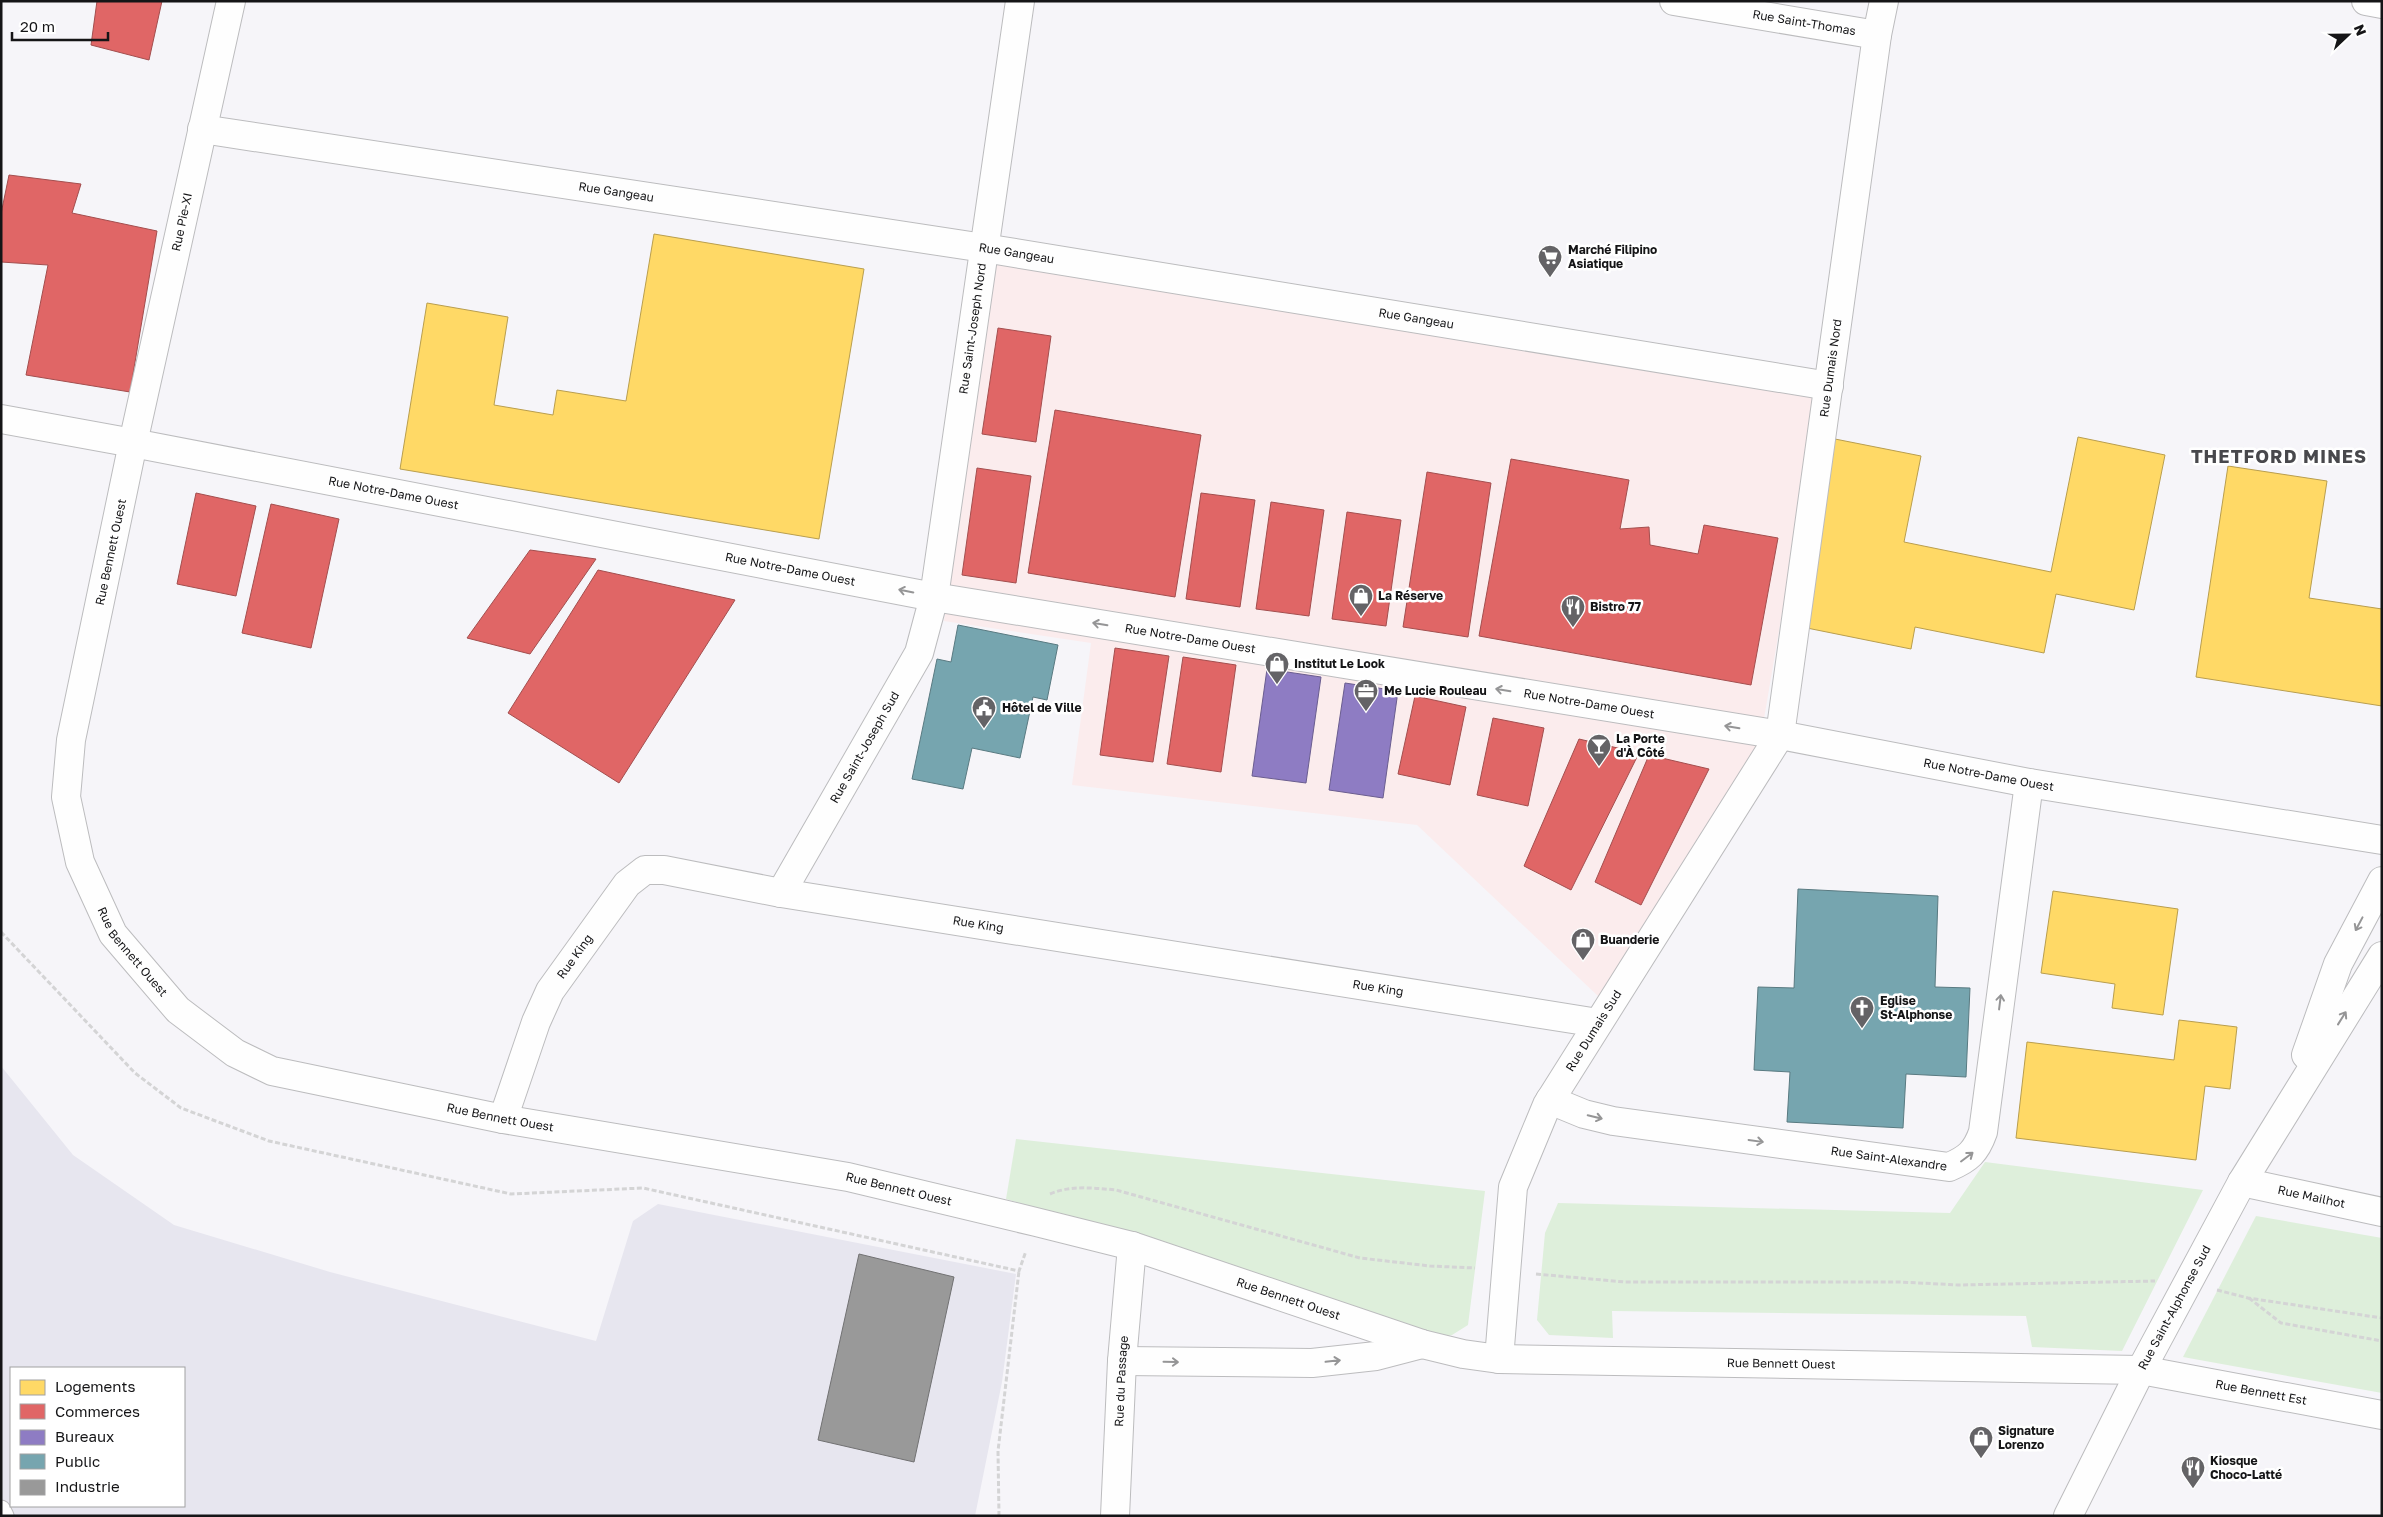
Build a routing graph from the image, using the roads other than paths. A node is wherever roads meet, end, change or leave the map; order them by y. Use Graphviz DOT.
graph roads {
  1 [pos="231,1"];
  2 [pos="1020,1"];
  3 [pos="1674,1"];
  4 [pos="1884,1"];
  5 [pos="2366,1"];
  6 [pos="2382,4"];
  7 [pos="1877,34"];
  8 [pos="202,129"];
  9 [pos="984,248"];
  10 [pos="1830,386"];
  11 [pos="1,418"];
  12 [pos="133,444"];
  13 [pos="934,597"];
  14 [pos="1780,735"];
  15 [pos="2029,783"];
  16 [pos="2382,840"];
  17 [pos="2382,881"];
  18 [pos="781,892"];
  19 [pos="2382,956"];
  20 [pos="1598,1023"];
  21 [pos="1550,1100"];
  22 [pos="2288,1104"];
  23 [pos="503,1119"];
  24 [pos="2242,1182"];
  25 [pos="2382,1212"];
  26 [pos="1132,1246"];
  27 [pos="1422,1344"];
  28 [pos="1500,1359"];
  29 [pos="1122,1361"];
  30 [pos="2141,1370"];
  31 [pos="2382,1415"];
  32 [pos="1,1510"];
  33 [pos="4,1516"];
  34 [pos="1115,1516"];
  35 [pos="2068,1516"];
  1 -- 8 [label="street, Rue Pie-XI"];
  2 -- 9 [label="street, Rue Saint-Joseph Nord"];
  3 -- 7 [label="street, Rue Saint-Thomas"];
  4 -- 7 [label="street, Rue Dumais Nord"];
  5 -- 6 [label="street"];
  7 -- 10 [label="street, Rue Dumais Nord"];
  8 -- 9 [label="street, Rue Gangeau"];
  8 -- 12 [label="street, Rue Pie-XI"];
  9 -- 10 [label="street, Rue Gangeau"];
  9 -- 13 [label="street, Rue Saint-Joseph Nord"];
  10 -- 14 [label="street, Rue Dumais Nord"];
  11 -- 12 [label="street, Rue Notre-Dame Ouest"];
  13 -- 12 [label="street, Rue Notre-Dame Ouest, one-way"];
  12 -- 23 [label="street, Rue Bennett Ouest"];
  14 -- 13 [label="street, Rue Notre-Dame Ouest, one-way"];
  13 -- 18 [label="street, Rue Saint-Joseph Sud"];
  14 -- 15 [label="street, Rue Notre-Dame Ouest"];
  14 -- 20 [label="street, Rue Dumais Sud"];
  15 -- 16 [label="street, Rue Notre-Dame Ouest"];
  21 -- 15 [label="street, Rue Saint-Alexandre, one-way"];
  17 -- 22 [label="street, Rue Saint-Alphonse Sud, one-way"];
  18 -- 20 [label="street, Rue King"];
  18 -- 23 [label="street, Rue King"];
  22 -- 19 [label="street, Rue Saint-Alphonse Sud, one-way"];
  20 -- 21 [label="street, Rue Dumais Sud"];
  21 -- 28 [label="street, Rue Dumais Sud"];
  22 -- 24 [label="street, Rue Saint-Alphonse Sud"];
  23 -- 26 [label="street, Rue Bennett Ouest"];
  24 -- 25 [label="street, Rue Mailhot"];
  24 -- 30 [label="street, Rue Saint-Alphonse Sud"];
  26 -- 27 [label="street, Rue Bennett Ouest"];
  26 -- 29 [label="street, Rue du Passage"];
  27 -- 28 [label="street, Rue Bennett Ouest"];
  29 -- 27 [label="street, Rue Bennett Ouest, one-way"];
  28 -- 30 [label="street, Rue Bennett Ouest"];
  29 -- 34 [label="street, Rue du Passage"];
  30 -- 31 [label="street, Rue Bennett Est"];
  30 -- 35 [label="street, Rue Saint-Alphonse Sud"];
  32 -- 33 [label="lane"];
}
